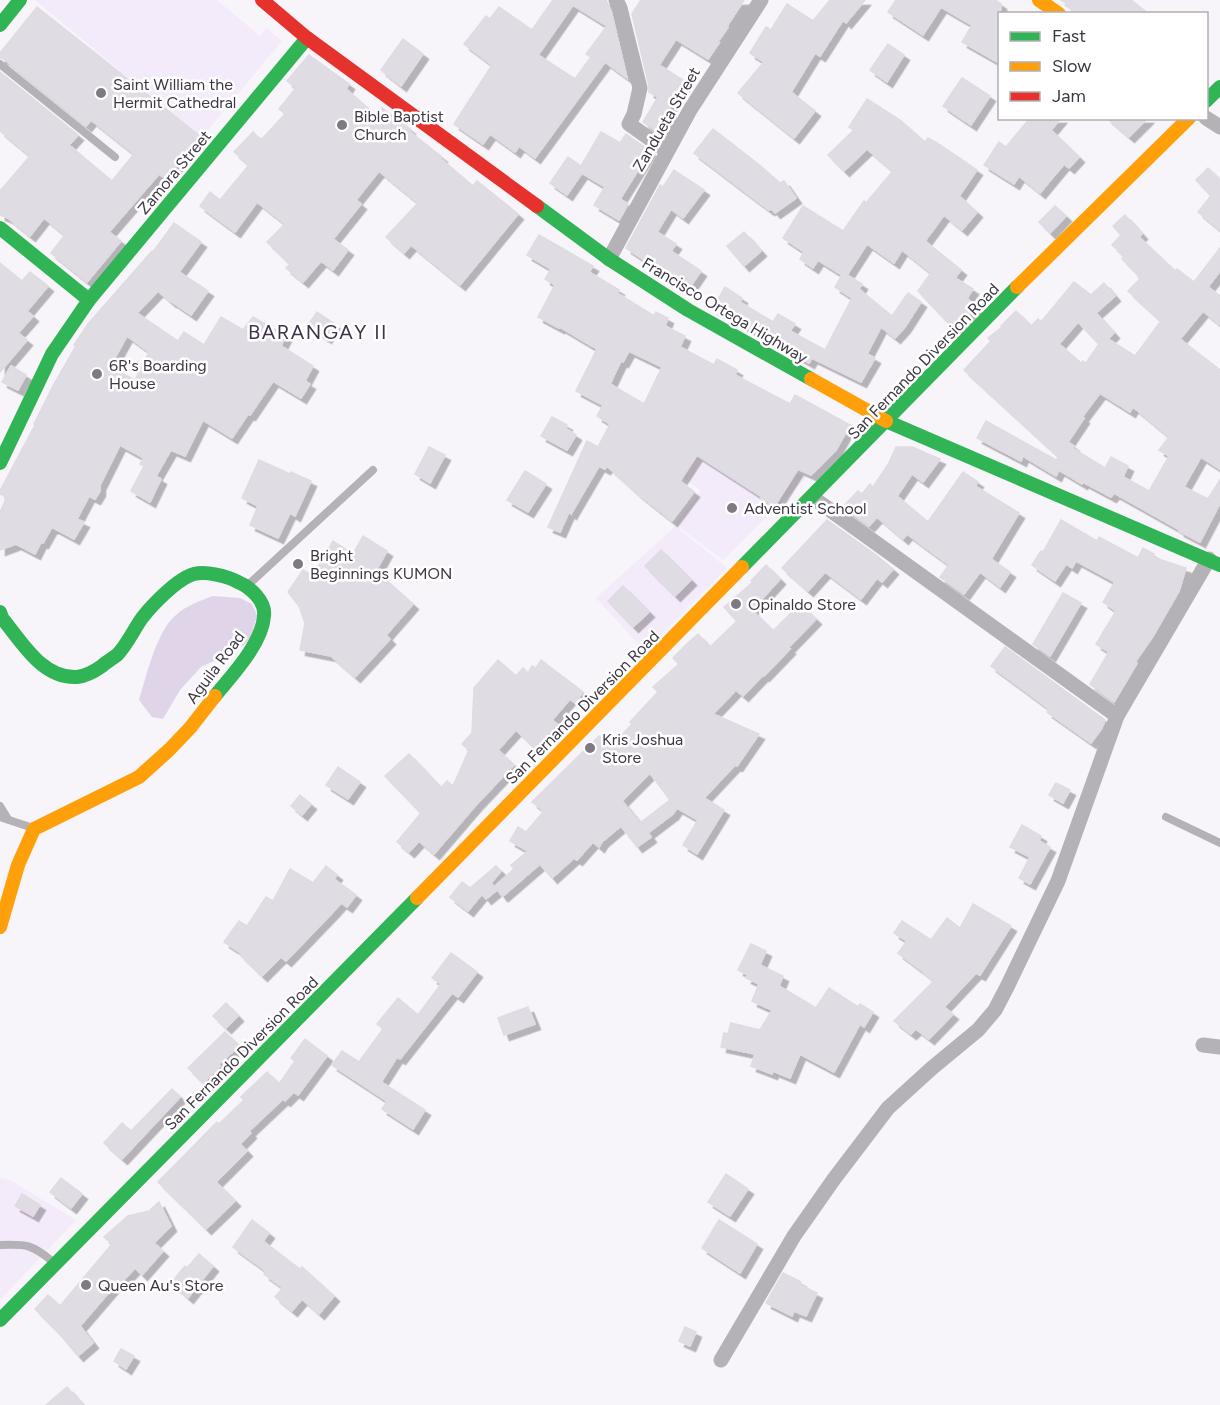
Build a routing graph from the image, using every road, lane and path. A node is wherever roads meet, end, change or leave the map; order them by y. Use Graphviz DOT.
graph roads {
  1 [pos="20,0"];
  2 [pos="616,0"];
  3 [pos="761,0"];
  4 [pos="1039,0"];
  5 [pos="268,2"];
  6 [pos="1056,12"];
  7 [pos="2,18"];
  8 [pos="307,38"];
  9 [pos="0,64"];
  10 [pos="1220,87"];
  11 [pos="1208,99"];
  12 [pos="1187,120"];
  13 [pos="667,151"];
  14 [pos="115,157"];
  15 [pos="0,228"];
  16 [pos="609,259"];
  17 [pos="89,300"];
  18 [pos="886,421"];
  19 [pos="0,463"];
  20 [pos="373,470"];
  21 [pos="812,497"];
  22 [pos="1215,562"];
  23 [pos="247,586"];
  24 [pos="0,612"];
  25 [pos="1117,716"];
  26 [pos="0,806"];
  27 [pos="1166,817"];
  28 [pos="4,818"];
  29 [pos="34,829"];
  30 [pos="1220,843"];
  31 [pos="1,922"];
  32 [pos="1203,1045"];
  33 [pos="1220,1047"];
  34 [pos="0,1245"];
  35 [pos="57,1264"];
  36 [pos="0,1320"];
  37 [pos="720,1360"];
  1 -- 7 [label="main road"];
  2 -- 13 [label="street"];
  3 -- 13 [label="street, Zandueta Street"];
  4 -- 6 [label="main road"];
  5 -- 8 [label="main road, Francisco Ortega Highway"];
  8 -- 16 [label="main road, Francisco Ortega Highway"];
  8 -- 17 [label="main road, Zamora Street"];
  9 -- 14 [label="lane"];
  10 -- 11 [label="main road"];
  12 -- 18 [label="main road, San Fernando Diversion Road"];
  13 -- 16 [label="street, Zandueta Street"];
  15 -- 17 [label="main road"];
  16 -- 18 [label="main road, Francisco Ortega Highway"];
  17 -- 19 [label="main road"];
  18 -- 21 [label="main road, San Fernando Diversion Road"];
  18 -- 22 [label="main road, Francisco Ortega Highway"];
  20 -- 23 [label="lane"];
  21 -- 25 [label="street"];
  21 -- 35 [label="main road, San Fernando Diversion Road"];
  22 -- 25 [label="street"];
  23 -- 24 [label="main road"];
  23 -- 29 [label="main road, Aguila Road"];
  25 -- 37 [label="street"];
  26 -- 28 [label="lane"];
  27 -- 30 [label="lane"];
  28 -- 29 [label="lane"];
  29 -- 31 [label="main road"];
  32 -- 33 [label="street"];
  34 -- 35 [label="lane"];
  35 -- 36 [label="main road, San Fernando Diversion Road"];
}
